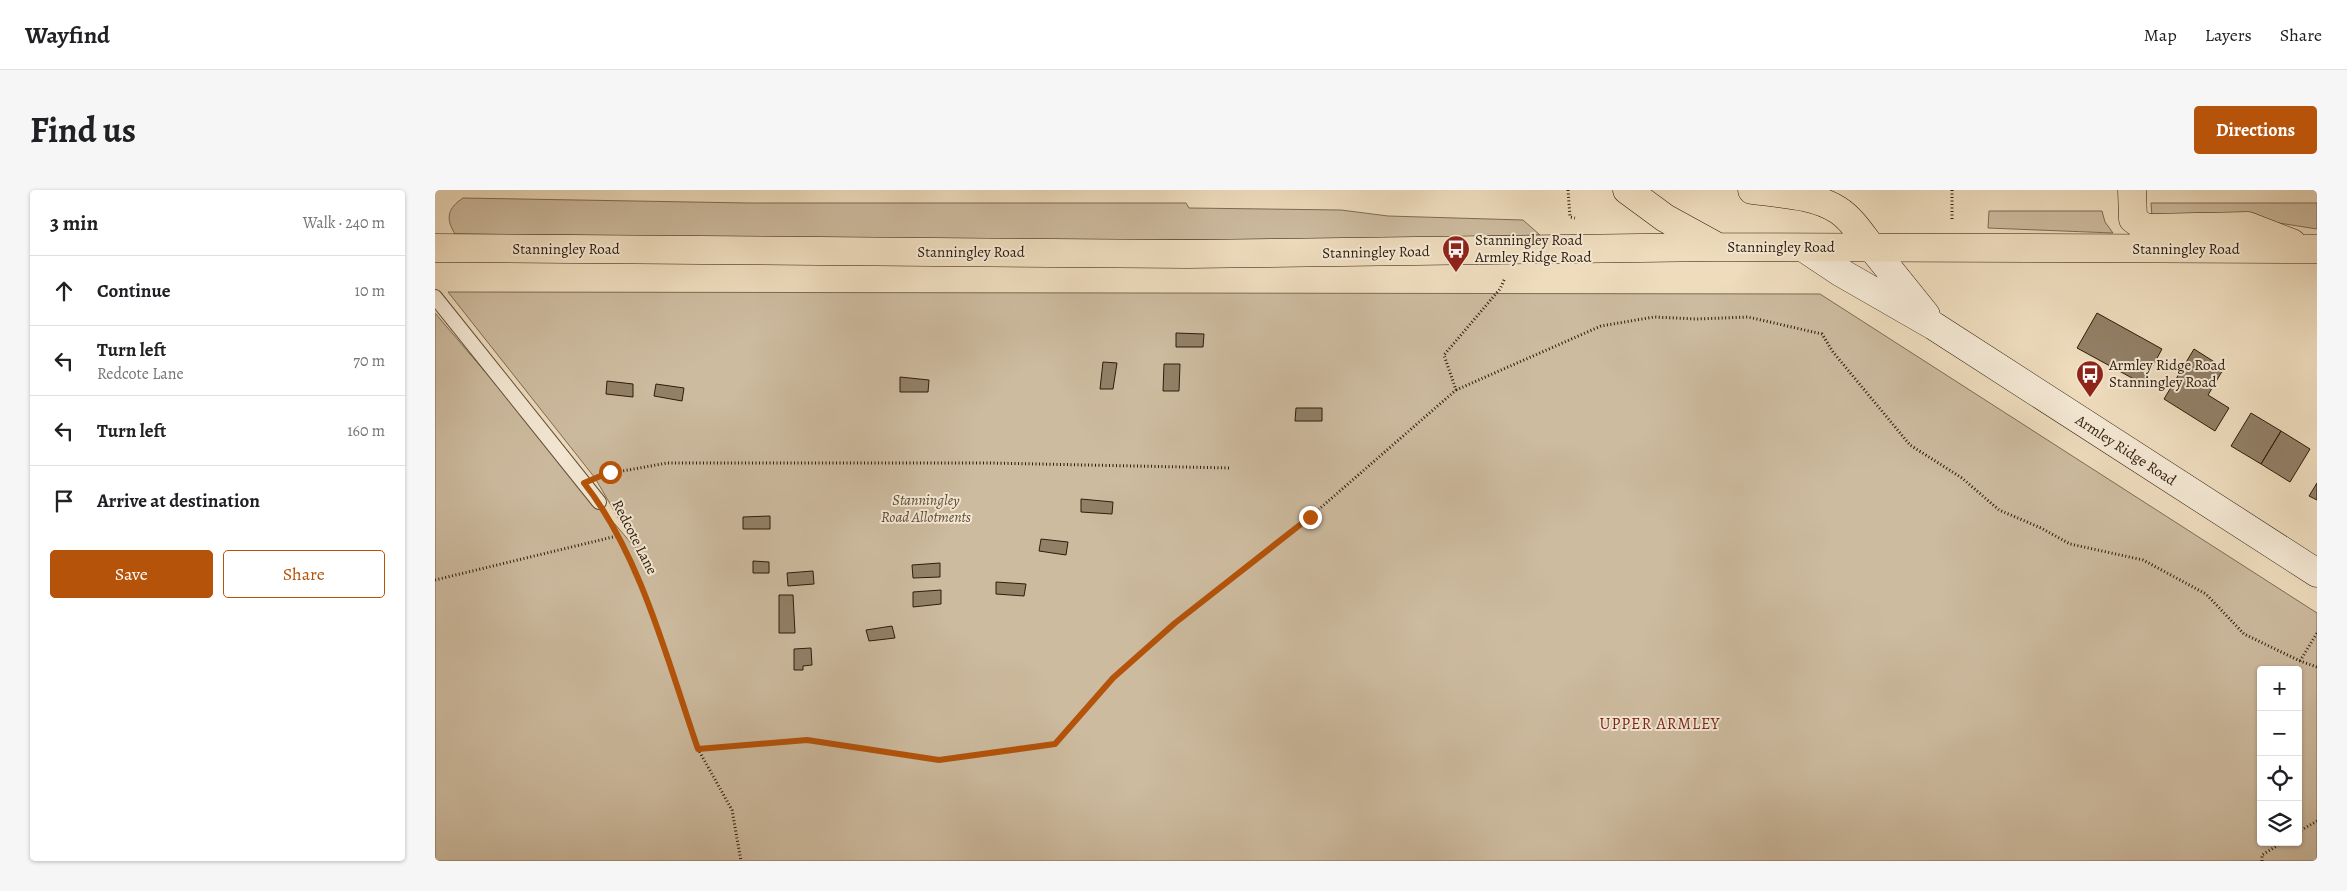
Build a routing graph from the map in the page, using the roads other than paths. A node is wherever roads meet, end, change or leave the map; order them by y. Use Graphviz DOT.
graph roads {
  1 [pos="1627,190"];
  2 [pos="1752,190"];
  3 [pos="2132,190"];
  4 [pos="1718,247"];
  5 [pos="435,248"];
  6 [pos="1804,248"];
  7 [pos="1872,248"];
  8 [pos="2312,249"];
  9 [pos="435,297"];
  10 [pos="1935,326"];
  11 [pos="599,502"];
  12 [pos="2317,573"];
  1 -- 4 [label="main road"];
  2 -- 7 [label="main road"];
  3 -- 8 [label="main road"];
  4 -- 5 [label="main road, Stanningley Road"];
  4 -- 6 [label="main road, Stanningley Road"];
  6 -- 7 [label="main road, Stanningley Road"];
  6 -- 10 [label="street, Armley Ridge Road"];
  7 -- 8 [label="main road, Stanningley Road"];
  7 -- 10 [label="street, Armley Ridge Road"];
  9 -- 11 [label="lane, Redcote Lane"];
  10 -- 12 [label="street, Armley Ridge Road"];
}
